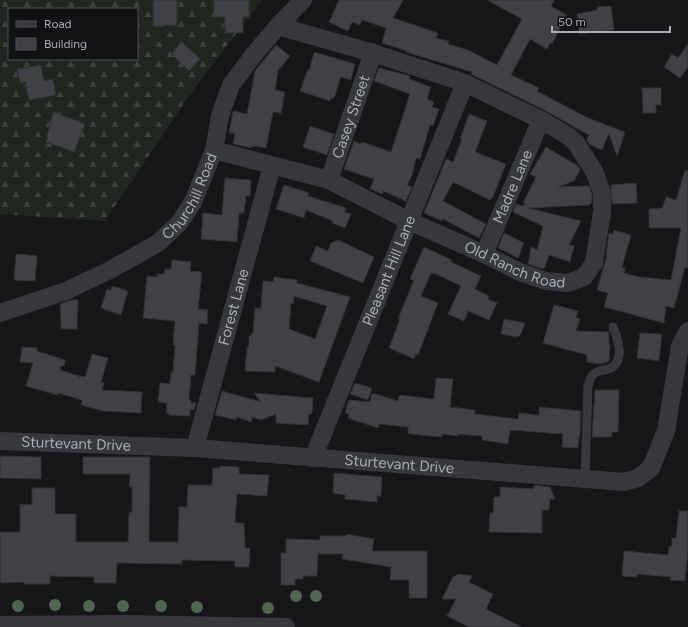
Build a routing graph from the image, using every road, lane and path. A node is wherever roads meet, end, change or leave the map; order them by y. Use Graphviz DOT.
graph roads {
  1 [pos="303,0"];
  2 [pos="278,26"];
  3 [pos="372,53"];
  4 [pos="465,83"];
  5 [pos="541,120"];
  6 [pos="214,150"];
  7 [pos="272,166"];
  8 [pos="329,180"];
  9 [pos="409,221"];
  10 [pos="484,254"];
  11 [pos="0,313"];
  12 [pos="613,327"];
  13 [pos="688,331"];
  14 [pos="0,441"];
  15 [pos="195,448"];
  16 [pos="312,458"];
  17 [pos="585,478"];
  18 [pos="0,625"];
  19 [pos="286,627"];
  1 -- 2 [label="street, Churchill Road"];
  2 -- 3 [label="street, Old Ranch Road"];
  2 -- 6 [label="street, Churchill Road"];
  3 -- 4 [label="street, Old Ranch Road"];
  3 -- 8 [label="street, Casey Street"];
  4 -- 5 [label="street, Old Ranch Road"];
  4 -- 9 [label="street, Pleasant Hill Lane"];
  5 -- 10 [label="street, Madre Lane"];
  5 -- 10 [label="street, Old Ranch Road"];
  6 -- 7 [label="street, Old Ranch Road"];
  6 -- 11 [label="street, Churchill Road"];
  7 -- 8 [label="street, Old Ranch Road"];
  7 -- 15 [label="street, Forest Lane"];
  8 -- 9 [label="street, Old Ranch Road"];
  9 -- 10 [label="street, Old Ranch Road"];
  9 -- 16 [label="street, Pleasant Hill Lane"];
  12 -- 17 [label="lane"];
  13 -- 17 [label="street, Sturtevant Drive"];
  14 -- 15 [label="street, Sturtevant Drive"];
  15 -- 16 [label="street, Sturtevant Drive"];
  16 -- 17 [label="street, Sturtevant Drive"];
  18 -- 19 [label="street"];
}
